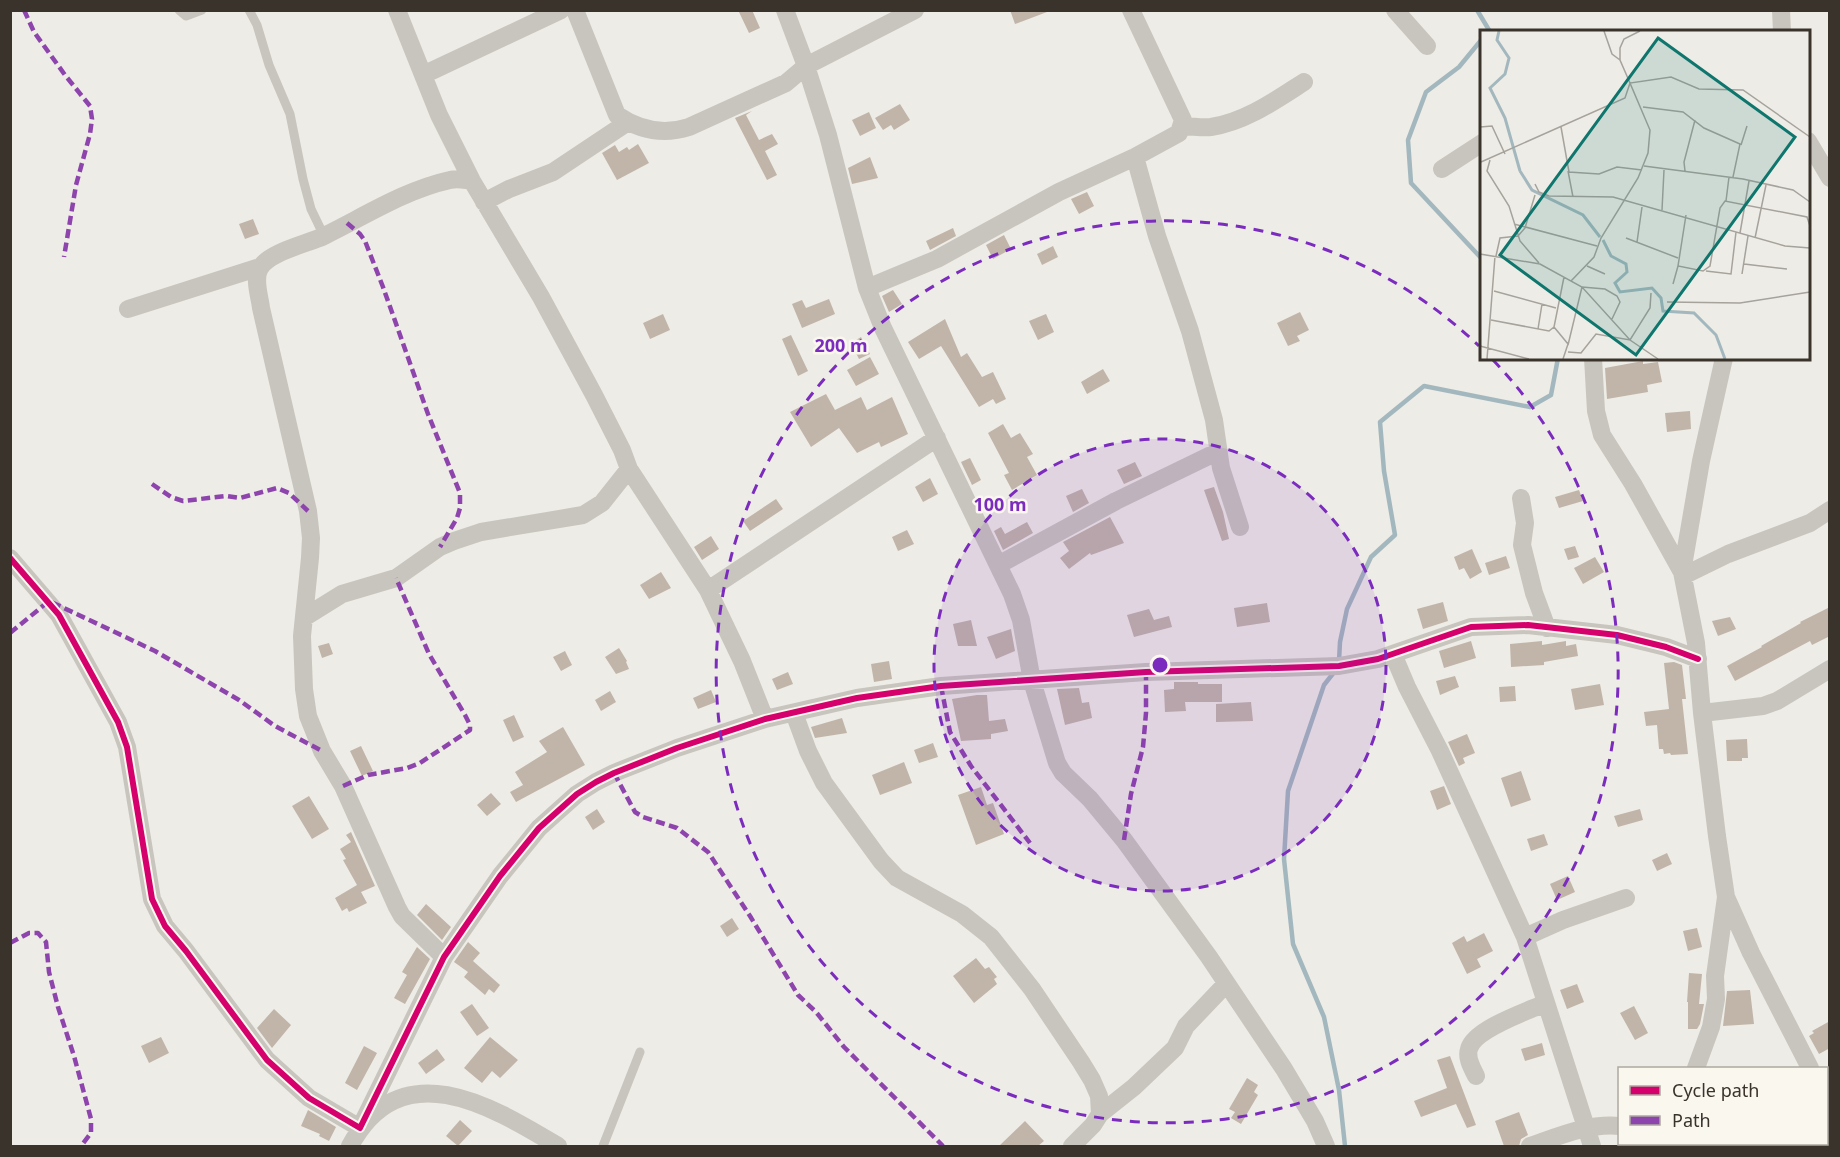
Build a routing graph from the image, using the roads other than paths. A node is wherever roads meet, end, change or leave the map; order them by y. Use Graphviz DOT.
graph roads {
  1 [pos="179,10"];
  2 [pos="202,10"];
  3 [pos="249,10"];
  4 [pos="397,10"];
  5 [pos="561,10"];
  6 [pos="575,10"];
  7 [pos="785,10"];
  8 [pos="915,10"];
  9 [pos="1131,10"];
  10 [pos="1395,10"];
  11 [pos="1781,10"];
  12 [pos="1782,30"];
  13 [pos="1427,46"];
  14 [pos="806,66"];
  15 [pos="423,75"];
  16 [pos="1304,82"];
  17 [pos="628,122"];
  18 [pos="1182,126"];
  19 [pos="1810,143"];
  20 [pos="1480,144"];
  21 [pos="1135,157"];
  22 [pos="1442,169"];
  23 [pos="1830,178"];
  24 [pos="472,182"];
  25 [pos="484,202"];
  26 [pos="324,236"];
  27 [pos="260,267"];
  28 [pos="867,288"];
  29 [pos="128,309"];
  30 [pos="1593,360"];
  31 [pos="1724,360"];
  32 [pos="937,438"];
  33 [pos="1217,452"];
  34 [pos="629,469"];
  35 [pos="1521,498"];
  36 [pos="1830,510"];
  37 [pos="1240,527"];
  38 [pos="10,558"];
  39 [pos="998,565"];
  40 [pos="1683,574"];
  41 [pos="708,590"];
  42 [pos="305,617"];
  43 [pos="1547,628"];
  44 [pos="1393,654"];
  45 [pos="1698,659"];
  46 [pos="1830,669"];
  47 [pos="1032,681"];
  48 [pos="794,713"];
  49 [pos="1702,713"];
  50 [pos="765,719"];
  51 [pos="1726,897"];
  52 [pos="1626,898"];
  53 [pos="1525,937"];
  54 [pos="444,957"];
  55 [pos="1226,984"];
  56 [pos="1546,1003"];
  57 [pos="640,1052"];
  58 [pos="1696,1067"];
  59 [pos="1809,1067"];
  60 [pos="1476,1076"];
  61 [pos="1100,1114"];
  62 [pos="1618,1126"];
  63 [pos="360,1128"];
  64 [pos="1584,1128"];
  65 [pos="350,1146"];
  66 [pos="558,1146"];
  67 [pos="603,1146"];
  68 [pos="1072,1146"];
  69 [pos="1326,1146"];
  70 [pos="1530,1146"];
  71 [pos="1592,1146"];
  1 -- 2 [label="lane"];
  3 -- 26 [label="lane"];
  4 -- 15 [label="street"];
  5 -- 15 [label="street"];
  6 -- 17 [label="street"];
  7 -- 14 [label="street"];
  8 -- 14 [label="street"];
  9 -- 18 [label="street"];
  10 -- 13 [label="street"];
  11 -- 12 [label="street"];
  14 -- 17 [label="street"];
  14 -- 28 [label="street"];
  15 -- 24 [label="street"];
  16 -- 18 [label="street"];
  17 -- 25 [label="street"];
  18 -- 21 [label="street"];
  19 -- 23 [label="street"];
  20 -- 22 [label="street"];
  21 -- 28 [label="street"];
  21 -- 33 [label="street"];
  24 -- 25 [label="street"];
  24 -- 26 [label="street"];
  25 -- 34 [label="street"];
  26 -- 27 [label="street"];
  27 -- 29 [label="street"];
  27 -- 42 [label="street"];
  28 -- 32 [label="street"];
  30 -- 40 [label="street"];
  31 -- 40 [label="street"];
  32 -- 39 [label="street"];
  32 -- 41 [label="street"];
  33 -- 37 [label="street"];
  33 -- 39 [label="street"];
  34 -- 41 [label="street"];
  34 -- 42 [label="street"];
  35 -- 43 [label="street"];
  36 -- 40 [label="street"];
  38 -- 63 [label="street"];
  39 -- 47 [label="street"];
  40 -- 45 [label="street"];
  41 -- 50 [label="street"];
  42 -- 54 [label="street"];
  43 -- 44 [label="street"];
  43 -- 45 [label="street"];
  44 -- 47 [label="street"];
  44 -- 53 [label="street"];
  45 -- 49 [label="street"];
  46 -- 49 [label="street"];
  47 -- 48 [label="street"];
  47 -- 55 [label="street"];
  48 -- 50 [label="street"];
  48 -- 61 [label="street"];
  49 -- 51 [label="street"];
  50 -- 54 [label="street"];
  51 -- 58 [label="street"];
  51 -- 59 [label="street"];
  52 -- 53 [label="street"];
  53 -- 56 [label="street"];
  54 -- 63 [label="street"];
  55 -- 61 [label="street"];
  55 -- 69 [label="street"];
  56 -- 60 [label="street"];
  56 -- 64 [label="street"];
  57 -- 67 [label="lane"];
  61 -- 68 [label="street"];
  62 -- 64 [label="street"];
  63 -- 65 [label="street"];
  63 -- 66 [label="street"];
  64 -- 70 [label="street"];
  64 -- 71 [label="street"];
}
